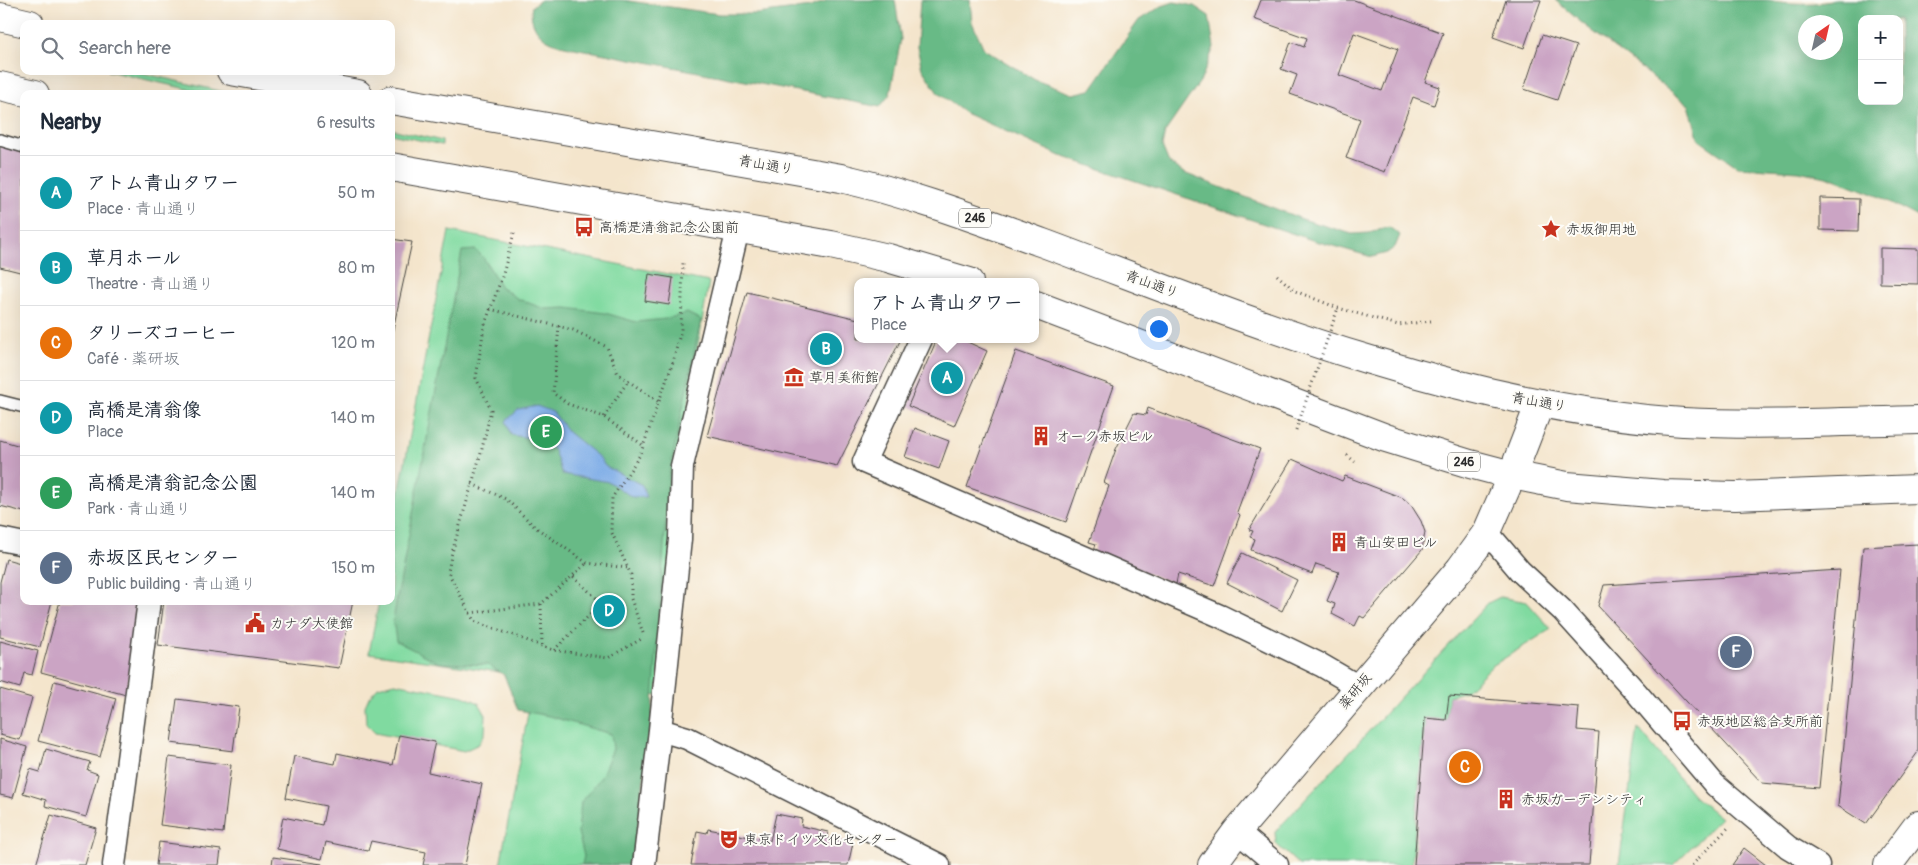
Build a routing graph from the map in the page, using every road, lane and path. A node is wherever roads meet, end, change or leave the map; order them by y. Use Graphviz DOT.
graph roads {
  1 [pos="0,17"];
  2 [pos="20,22"];
  3 [pos="253,75"];
  4 [pos="0,86"];
  5 [pos="336,90"];
  6 [pos="20,91"];
  7 [pos="395,101"];
  8 [pos="0,140"];
  9 [pos="20,146"];
  10 [pos="395,168"];
  11 [pos="738,229"];
  12 [pos="514,233"];
  13 [pos="683,264"];
  14 [pos="1277,274"];
  15 [pos="950,278"];
  16 [pos="1039,306"];
  17 [pos="1338,308"];
  18 [pos="490,309"];
  19 [pos="1431,321"];
  20 [pos="559,326"];
  21 [pos="919,343"];
  22 [pos="628,381"];
  23 [pos="0,401"];
  24 [pos="659,402"];
  25 [pos="1540,403"];
  26 [pos="20,406"];
  27 [pos="604,417"];
  28 [pos="1918,420"];
  29 [pos="1296,430"];
  30 [pos="644,446"];
  31 [pos="1512,475"];
  32 [pos="472,484"];
  33 [pos="1918,489"];
  34 [pos="1490,523"];
  35 [pos="0,539"];
  36 [pos="20,543"];
  37 [pos="587,563"];
  38 [pos="628,568"];
  39 [pos="572,576"];
  40 [pos="541,604"];
  41 [pos="148,605"];
  42 [pos="470,613"];
  43 [pos="542,646"];
  44 [pos="553,650"];
  45 [pos="1359,687"];
  46 [pos="660,730"];
  47 [pos="1732,824"];
  48 [pos="1918,825"];
  49 [pos="1237,831"];
  50 [pos="114,865"];
  51 [pos="644,865"];
  52 [pos="940,865"];
  53 [pos="1212,865"];
  54 [pos="1277,865"];
  55 [pos="1692,865"];
  56 [pos="1818,865"];
  57 [pos="1888,865"];
  1 -- 2 [label="main road"];
  3 -- 5 [label="main road"];
  4 -- 6 [label="main road"];
  7 -- 25 [label="main road, 青山通り / 246"];
  8 -- 9 [label="lane"];
  10 -- 11 [label="main road"];
  11 -- 15 [label="main road"];
  11 -- 46 [label="street"];
  12 -- 18 [label="path"];
  13 -- 24 [label="path"];
  14 -- 17 [label="path"];
  16 -- 31 [label="main road, 246"];
  17 -- 19 [label="path"];
  17 -- 29 [label="path, bridge"];
  18 -- 20 [label="path"];
  18 -- 32 [label="path"];
  20 -- 22 [label="path"];
  20 -- 27 [label="path"];
  21 -- 45 [label="street"];
  22 -- 24 [label="path"];
  22 -- 27 [label="path"];
  23 -- 26 [label="lane"];
  24 -- 30 [label="path"];
  25 -- 28 [label="main road, 青山通り / 246"];
  25 -- 31 [label="main road, 薬研坂"];
  27 -- 30 [label="path"];
  30 -- 38 [label="path"];
  31 -- 33 [label="main road, 246"];
  31 -- 34 [label="main road, 薬研坂"];
  32 -- 37 [label="path"];
  32 -- 42 [label="path"];
  34 -- 45 [label="main road, 薬研坂"];
  34 -- 56 [label="street"];
  35 -- 36 [label="street"];
  37 -- 38 [label="path"];
  37 -- 39 [label="path"];
  38 -- 44 [label="path"];
  39 -- 40 [label="path"];
  39 -- 44 [label="path"];
  40 -- 42 [label="path"];
  40 -- 43 [label="path"];
  41 -- 50 [label="street"];
  42 -- 43 [label="path"];
  43 -- 44 [label="path"];
  45 -- 49 [label="main road, 薬研坂"];
  46 -- 51 [label="street"];
  46 -- 52 [label="street"];
  47 -- 55 [label="path"];
  48 -- 57 [label="main road"];
  49 -- 53 [label="main road, 薬研坂"];
  49 -- 54 [label="street"];
}
